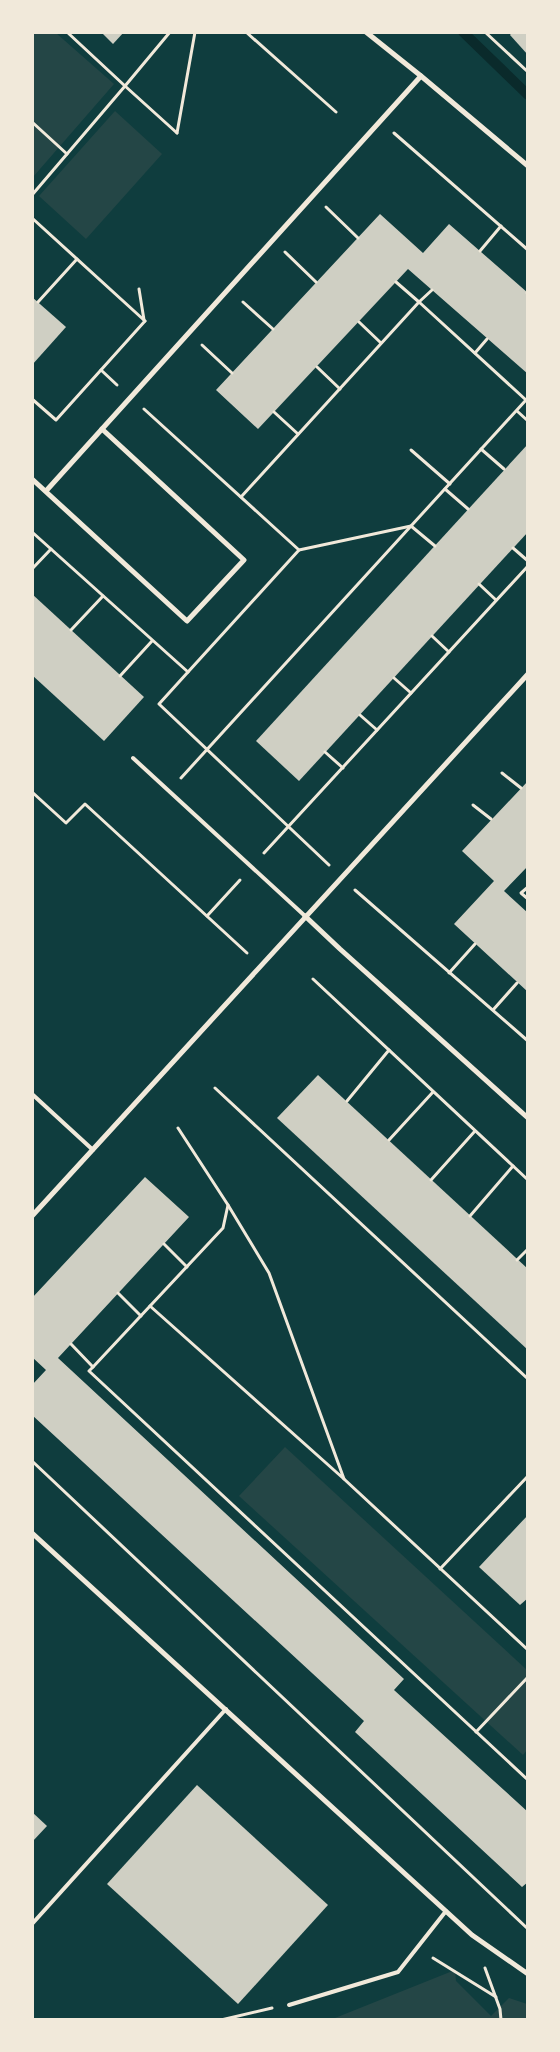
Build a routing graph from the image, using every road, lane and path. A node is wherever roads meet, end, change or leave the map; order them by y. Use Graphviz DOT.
graph roads {
  1 [pos="67,32"];
  2 [pos="170,32"];
  3 [pos="195,32"];
  4 [pos="246,32"];
  5 [pos="366,32"];
  6 [pos="485,32"];
  7 [pos="528,72"];
  8 [pos="421,76"];
  9 [pos="125,86"];
  10 [pos="336,112"];
  11 [pos="32,122"];
  12 [pos="394,132"];
  13 [pos="68,154"];
  14 [pos="528,166"];
  15 [pos="32,195"];
  16 [pos="326,207"];
  17 [pos="32,218"];
  18 [pos="501,226"];
  19 [pos="358,238"];
  20 [pos="528,250"];
  21 [pos="480,251"];
  22 [pos="285,252"];
  23 [pos="77,259"];
  24 [pos="316,282"];
  25 [pos="396,282"];
  26 [pos="139,289"];
  27 [pos="432,290"];
  28 [pos="240,300"];
  29 [pos="38,302"];
  30 [pos="419,302"];
  31 [pos="144,321"];
  32 [pos="359,322"];
  33 [pos="273,329"];
  34 [pos="487,338"];
  35 [pos="200,343"];
  36 [pos="381,343"];
  37 [pos="475,353"];
  38 [pos="316,367"];
  39 [pos="101,370"];
  40 [pos="232,373"];
  41 [pos="340,388"];
  42 [pos="130,397"];
  43 [pos="32,399"];
  44 [pos="527,400"];
  45 [pos="516,411"];
  46 [pos="274,412"];
  47 [pos="528,421"];
  48 [pos="102,429"];
  49 [pos="298,434"];
  50 [pos="481,449"];
  51 [pos="411,450"];
  52 [pos="504,469"];
  53 [pos="32,479"];
  54 [pos="450,484"];
  55 [pos="445,489"];
  56 [pos="46,491"];
  57 [pos="241,497"];
  58 [pos="468,509"];
  59 [pos="411,526"];
  60 [pos="32,532"];
  61 [pos="435,546"];
  62 [pos="513,548"];
  63 [pos="51,549"];
  64 [pos="299,550"];
  65 [pos="528,561"];
  66 [pos="528,566"];
  67 [pos="32,569"];
  68 [pos="479,584"];
  69 [pos="103,596"];
  70 [pos="496,600"];
  71 [pos="71,630"];
  72 [pos="432,636"];
  73 [pos="152,641"];
  74 [pos="449,652"];
  75 [pos="188,672"];
  76 [pos="528,674"];
  77 [pos="120,676"];
  78 [pos="394,678"];
  79 [pos="411,693"];
  80 [pos="360,715"];
  81 [pos="377,730"];
  82 [pos="208,749"];
  83 [pos="325,752"];
  84 [pos="133,758"];
  85 [pos="343,768"];
  86 [pos="502,773"];
  87 [pos="521,788"];
  88 [pos="169,791"];
  89 [pos="32,792"];
  90 [pos="473,805"];
  91 [pos="491,819"];
  92 [pos="288,828"];
  93 [pos="252,867"];
  94 [pos="528,887"];
  95 [pos="528,899"];
  96 [pos="377,909"];
  97 [pos="207,916"];
  98 [pos="306,916"];
  99 [pos="475,944"];
  100 [pos="261,966"];
  101 [pos="449,972"];
  102 [pos="313,979"];
  103 [pos="517,983"];
  104 [pos="492,1010"];
  105 [pos="528,1041"];
  106 [pos="389,1050"];
  107 [pos="215,1088"];
  108 [pos="434,1092"];
  109 [pos="32,1094"];
  110 [pos="347,1101"];
  111 [pos="528,1118"];
  112 [pos="178,1128"];
  113 [pos="475,1131"];
  114 [pos="389,1140"];
  115 [pos="93,1150"];
  116 [pos="512,1166"];
  117 [pos="431,1180"];
  118 [pos="528,1180"];
  119 [pos="228,1205"];
  120 [pos="32,1216"];
  121 [pos="470,1216"];
  122 [pos="164,1244"];
  123 [pos="528,1249"];
  124 [pos="517,1260"];
  125 [pos="187,1267"];
  126 [pos="118,1293"];
  127 [pos="150,1306"];
  128 [pos="141,1316"];
  129 [pos="71,1344"];
  130 [pos="94,1366"];
  131 [pos="528,1380"];
  132 [pos="32,1461"];
  133 [pos="528,1476"];
  134 [pos="344,1479"];
  135 [pos="32,1533"];
  136 [pos="440,1570"];
  137 [pos="528,1650"];
  138 [pos="528,1677"];
  139 [pos="226,1709"];
  140 [pos="476,1732"];
  141 [pos="528,1780"];
  142 [pos="446,1910"];
  143 [pos="32,1924"];
  144 [pos="528,1929"];
  145 [pos="472,1935"];
  146 [pos="417,1948"];
  147 [pos="528,1974"];
  148 [pos="496,1997"];
  149 [pos="288,2005"];
  150 [pos="221,2020"];
  151 [pos="501,2020"];
  1 -- 9 [label="path"];
  2 -- 9 [label="path"];
  3 -- 9 [label="path"];
  4 -- 10 [label="path"];
  5 -- 8 [label="street"];
  6 -- 7 [label="path"];
  8 -- 14 [label="street"];
  8 -- 42 [label="street"];
  9 -- 13 [label="path"];
  11 -- 13 [label="path"];
  12 -- 18 [label="path"];
  13 -- 15 [label="path"];
  16 -- 19 [label="path"];
  17 -- 23 [label="path"];
  18 -- 20 [label="path"];
  18 -- 21 [label="path"];
  22 -- 24 [label="path"];
  23 -- 29 [label="path"];
  23 -- 31 [label="path"];
  25 -- 30 [label="path"];
  26 -- 31 [label="path"];
  27 -- 30 [label="path"];
  28 -- 33 [label="path"];
  30 -- 36 [label="path"];
  30 -- 37 [label="path"];
  31 -- 39 [label="path"];
  32 -- 36 [label="path"];
  34 -- 37 [label="path"];
  35 -- 40 [label="path"];
  36 -- 41 [label="path"];
  37 -- 44 [label="path"];
  38 -- 41 [label="path"];
  39 -- 42 [label="path"];
  39 -- 43 [label="path"];
  41 -- 49 [label="path"];
  42 -- 48 [label="street"];
  42 -- 57 [label="path"];
  44 -- 45 [label="path"];
  45 -- 47 [label="path"];
  45 -- 50 [label="path"];
  46 -- 49 [label="path"];
  48 -- 56 [label="street"];
  48 -- 56 [label="street"];
  49 -- 57 [label="path"];
  50 -- 52 [label="path"];
  50 -- 54 [label="path"];
  51 -- 54 [label="path"];
  53 -- 56 [label="street"];
  54 -- 55 [label="path"];
  55 -- 58 [label="path"];
  55 -- 59 [label="path"];
  57 -- 64 [label="path"];
  59 -- 61 [label="path"];
  59 -- 64 [label="path"];
  59 -- 82 [label="path"];
  60 -- 63 [label="path"];
  62 -- 65 [label="path"];
  63 -- 67 [label="path"];
  63 -- 69 [label="path"];
  64 -- 75 [label="path"];
  66 -- 70 [label="path"];
  68 -- 70 [label="path"];
  69 -- 71 [label="path"];
  69 -- 73 [label="path"];
  70 -- 74 [label="path"];
  72 -- 74 [label="path"];
  73 -- 75 [label="path"];
  73 -- 77 [label="path"];
  74 -- 79 [label="path"];
  75 -- 82 [label="path"];
  76 -- 98 [label="street"];
  78 -- 79 [label="path"];
  79 -- 81 [label="path"];
  80 -- 81 [label="path"];
  81 -- 85 [label="path"];
  82 -- 88 [label="path"];
  82 -- 92 [label="path"];
  83 -- 85 [label="path"];
  84 -- 88 [label="lane"];
  85 -- 92 [label="path"];
  86 -- 87 [label="path"];
  88 -- 93 [label="lane"];
  89 -- 97 [label="path"];
  90 -- 91 [label="path"];
  92 -- 93 [label="path"];
  93 -- 97 [label="path"];
  93 -- 98 [label="lane"];
  94 -- 95 [label="path"];
  96 -- 101 [label="path"];
  97 -- 100 [label="path"];
  98 -- 100 [label="street"];
  98 -- 111 [label="street"];
  99 -- 101 [label="path"];
  100 -- 115 [label="street"];
  101 -- 104 [label="path"];
  102 -- 106 [label="path"];
  103 -- 104 [label="path"];
  104 -- 105 [label="path"];
  106 -- 108 [label="path"];
  106 -- 110 [label="path"];
  107 -- 131 [label="path"];
  108 -- 113 [label="path"];
  108 -- 114 [label="path"];
  109 -- 115 [label="lane"];
  112 -- 119 [label="path"];
  113 -- 116 [label="path"];
  113 -- 117 [label="path"];
  115 -- 120 [label="street"];
  116 -- 118 [label="path"];
  116 -- 121 [label="path"];
  119 -- 125 [label="path"];
  119 -- 134 [label="path"];
  122 -- 125 [label="path"];
  123 -- 124 [label="path"];
  125 -- 127 [label="path"];
  126 -- 128 [label="path"];
  127 -- 128 [label="path"];
  127 -- 134 [label="path"];
  128 -- 130 [label="path"];
  129 -- 130 [label="path"];
  130 -- 140 [label="path"];
  132 -- 144 [label="path"];
  133 -- 136 [label="path"];
  134 -- 136 [label="path"];
  135 -- 139 [label="street"];
  136 -- 137 [label="path"];
  138 -- 140 [label="path"];
  139 -- 142 [label="street"];
  139 -- 143 [label="lane"];
  140 -- 141 [label="path"];
  142 -- 145 [label="street"];
  142 -- 146 [label="lane"];
  145 -- 147 [label="street"];
  145 -- 148 [label="path"];
  146 -- 148 [label="path"];
  146 -- 149 [label="lane"];
  148 -- 151 [label="path"];
  149 -- 150 [label="path"];
}
